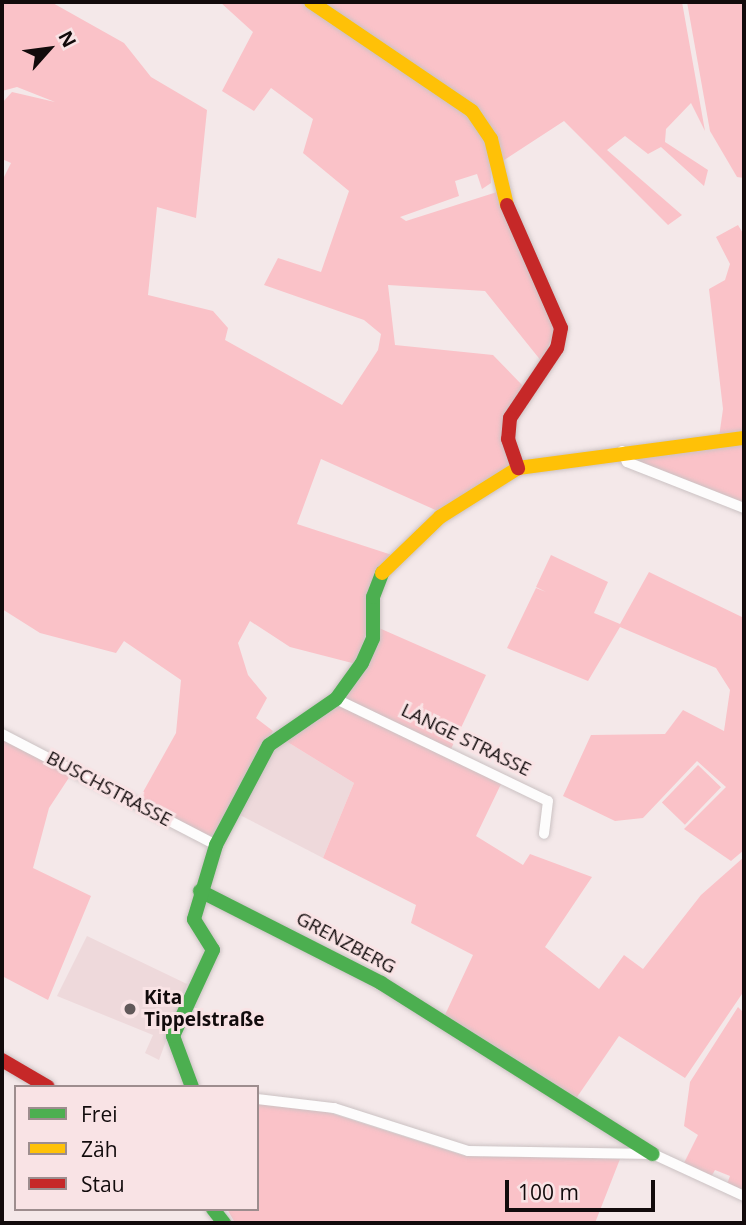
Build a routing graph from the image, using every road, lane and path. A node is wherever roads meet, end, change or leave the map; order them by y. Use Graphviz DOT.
graph roads {
  1 [pos="311,2"];
  2 [pos="744,438"];
  3 [pos="622,452"];
  4 [pos="518,468"];
  5 [pos="744,508"];
  6 [pos="336,699"];
  7 [pos="2,734"];
  8 [pos="544,834"];
  9 [pos="216,845"];
  10 [pos="200,891"];
  11 [pos="2,1060"];
  12 [pos="45,1085"];
  13 [pos="192,1085"];
  14 [pos="259,1099"];
  15 [pos="653,1154"];
  16 [pos="744,1196"];
  1 -- 4 [label="street"];
  2 -- 3 [label="street"];
  3 -- 4 [label="street"];
  3 -- 5 [label="street"];
  4 -- 6 [label="street"];
  6 -- 8 [label="street, LANGE STRASSE"];
  6 -- 9 [label="street"];
  7 -- 9 [label="street, BUSCHSTRASSE"];
  9 -- 10 [label="street"];
  10 -- 13 [label="street"];
  10 -- 15 [label="street, GRENZBERG"];
  11 -- 12 [label="street"];
  14 -- 15 [label="street, GRENZBERG"];
  15 -- 16 [label="street, GRENZBERG"];
}
